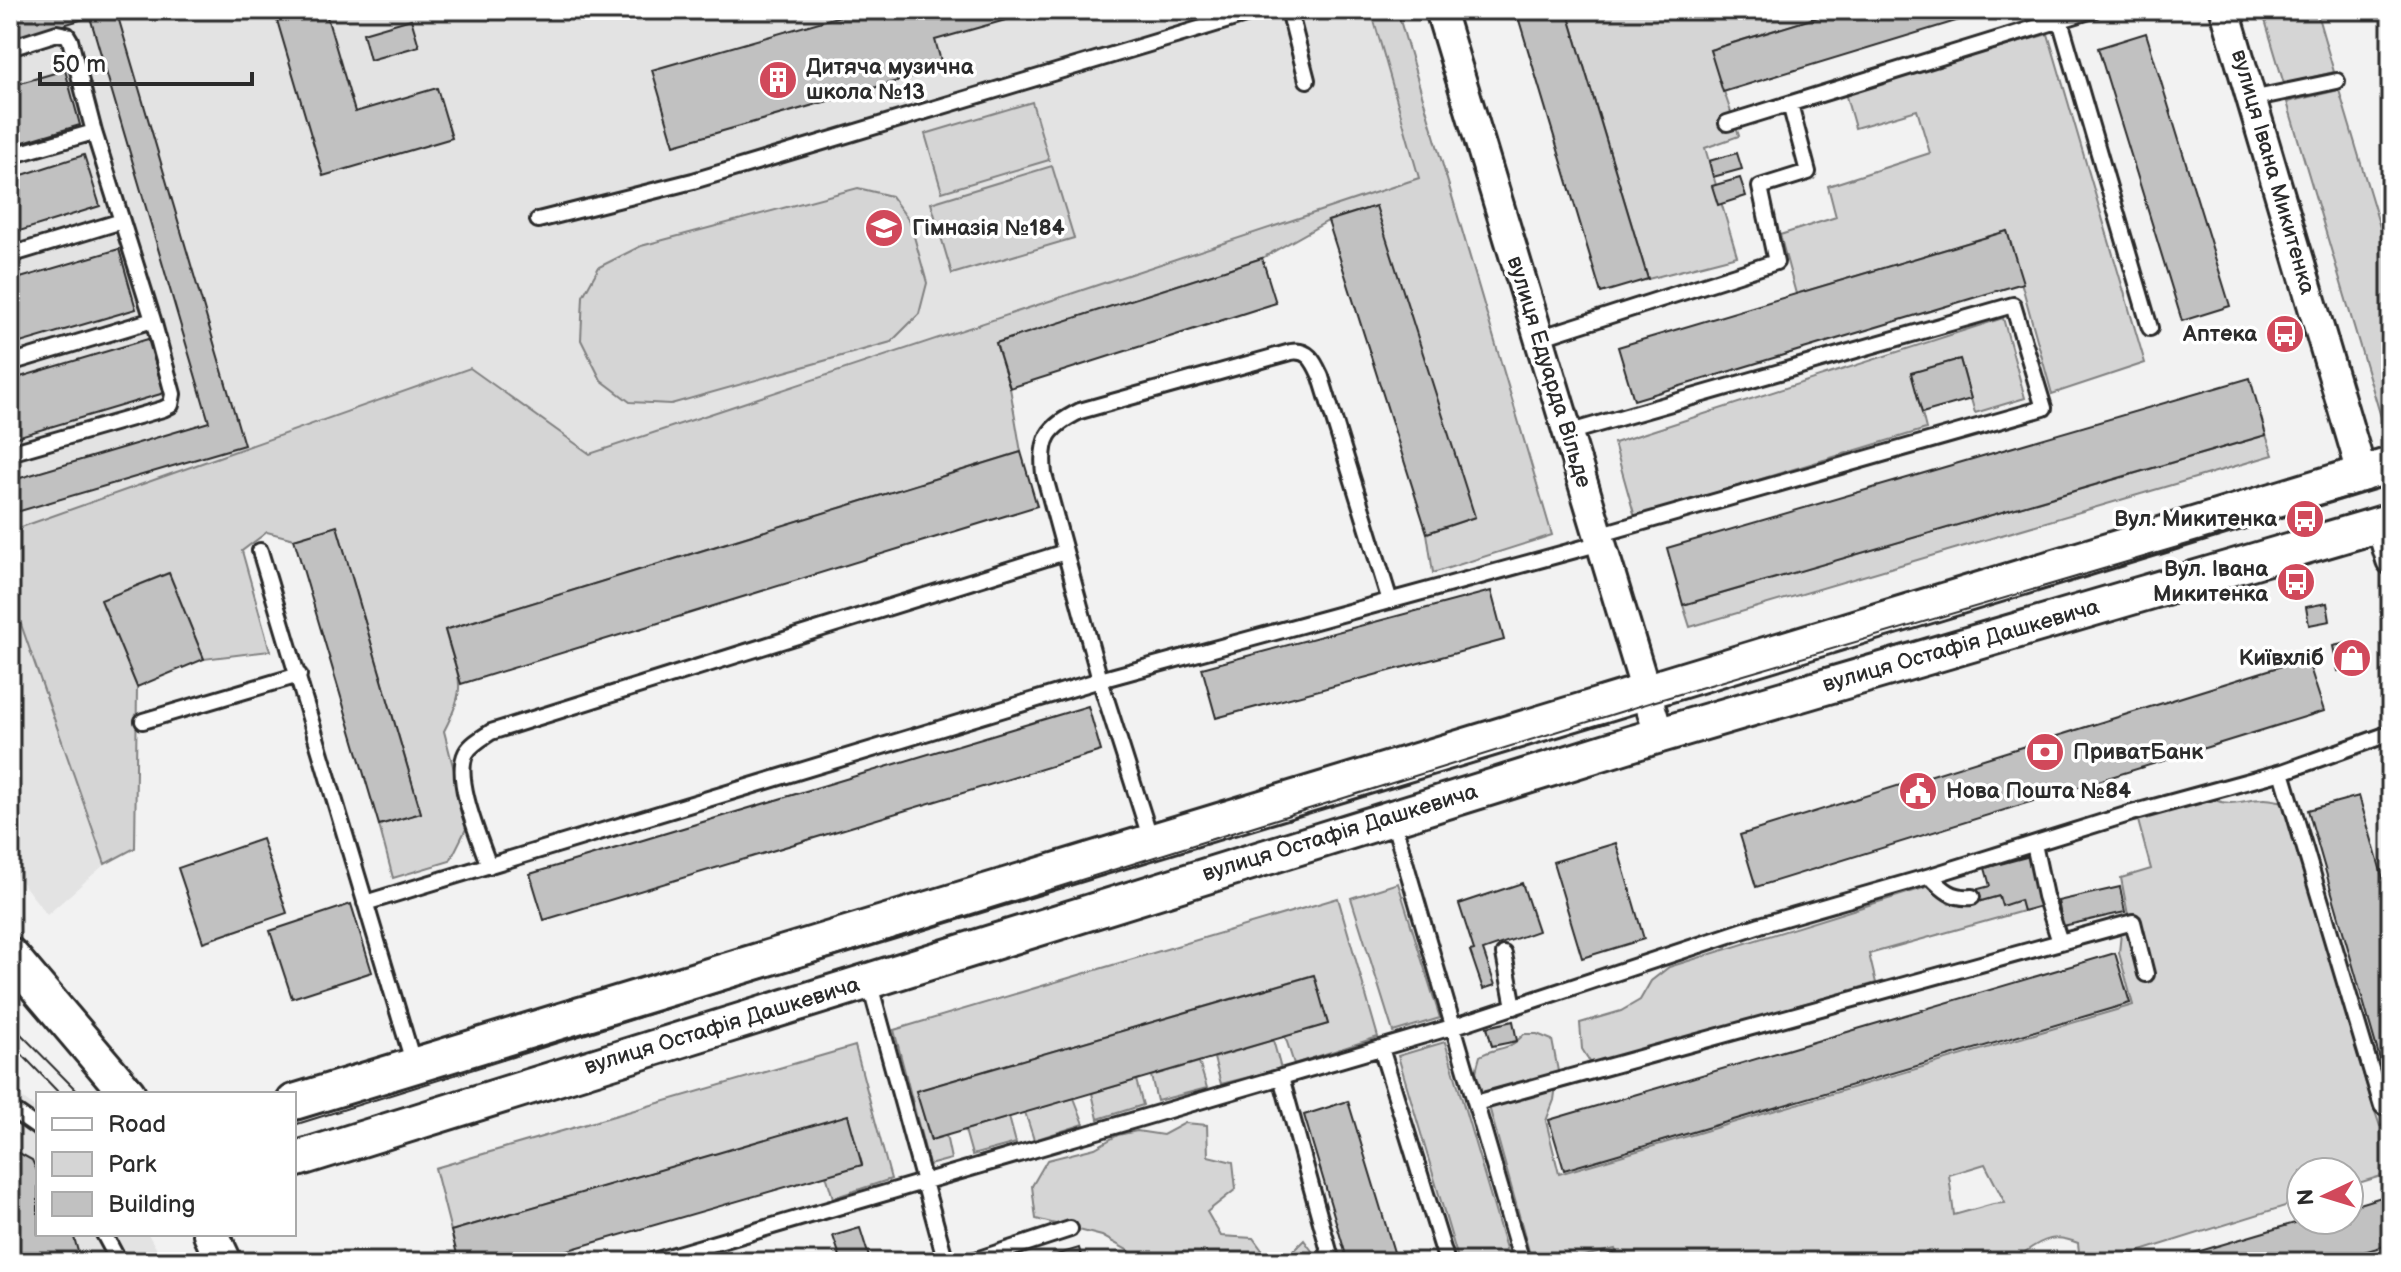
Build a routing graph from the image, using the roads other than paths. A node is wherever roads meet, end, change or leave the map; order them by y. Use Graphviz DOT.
graph roads {
  1 [pos="1262,10"];
  2 [pos="1289,10"];
  3 [pos="1440,10"];
  4 [pos="2093,10"];
  5 [pos="2225,10"];
  6 [pos="2060,20"];
  7 [pos="10,48"];
  8 [pos="1307,80"];
  9 [pos="2337,81"];
  10 [pos="2251,99"];
  11 [pos="1790,104"];
  12 [pos="1727,123"];
  13 [pos="94,132"];
  14 [pos="10,156"];
  15 [pos="538,220"];
  16 [pos="122,221"];
  17 [pos="10,255"];
  18 [pos="153,320"];
  19 [pos="2150,328"];
  20 [pos="1539,338"];
  21 [pos="10,363"];
  22 [pos="1567,433"];
  23 [pos="10,453"];
  24 [pos="2376,469"];
  25 [pos="2385,522"];
  26 [pos="1599,539"];
  27 [pos="260,551"];
  28 [pos="1065,552"];
  29 [pos="2391,560"];
  30 [pos="1390,601"];
  31 [pos="299,675"];
  32 [pos="1100,680"];
  33 [pos="1645,690"];
  34 [pos="143,721"];
  35 [pos="2391,733"];
  36 [pos="1659,735"];
  37 [pos="2282,772"];
  38 [pos="1392,816"];
  39 [pos="1151,841"];
  40 [pos="2034,844"];
  41 [pos="489,866"];
  42 [pos="1930,876"];
  43 [pos="1972,897"];
  44 [pos="365,903"];
  45 [pos="2060,942"];
  46 [pos="1504,954"];
  47 [pos="10,955"];
  48 [pos="2146,974"];
  49 [pos="869,981"];
  50 [pos="1514,1007"];
  51 [pos="1452,1027"];
  52 [pos="1381,1048"];
  53 [pos="414,1066"];
  54 [pos="1281,1077"];
  55 [pos="126,1092"];
  56 [pos="296,1101"];
  57 [pos="1476,1103"];
  58 [pos="2382,1106"];
  59 [pos="10,1112"];
  60 [pos="36,1127"];
  61 [pos="296,1159"];
  62 [pos="923,1182"];
  63 [pos="1070,1229"];
  64 [pos="105,1236"];
  65 [pos="119,1262"];
  66 [pos="650,1262"];
  67 [pos="946,1262"];
  68 [pos="970,1262"];
  69 [pos="1332,1262"];
  70 [pos="1447,1262"];
  71 [pos="1522,1262"];
  1 -- 15 [label="lane"];
  2 -- 8 [label="lane"];
  3 -- 20 [label="street, вулиця Едуарда Вільде"];
  4 -- 6 [label="lane"];
  5 -- 10 [label="street, вулиця Івана Микитенка"];
  6 -- 11 [label="lane"];
  6 -- 19 [label="lane"];
  7 -- 13 [label="lane"];
  9 -- 10 [label="lane"];
  10 -- 24 [label="street, вулиця Івана Микитенка"];
  11 -- 12 [label="lane"];
  11 -- 20 [label="lane"];
  13 -- 14 [label="lane"];
  13 -- 16 [label="lane"];
  16 -- 17 [label="lane"];
  16 -- 18 [label="lane"];
  18 -- 21 [label="lane"];
  18 -- 23 [label="lane"];
  20 -- 22 [label="street, вулиця Едуарда Вільде"];
  22 -- 26 [label="street, вулиця Едуарда Вільде"];
  22 -- 26 [label="lane"];
  24 -- 33 [label="street"];
  25 -- 29 [label="street"];
  25 -- 36 [label="street, вулиця Остафія Дашкевича"];
  26 -- 30 [label="lane"];
  26 -- 33 [label="street, вулиця Едуарда Вільде"];
  27 -- 31 [label="lane"];
  28 -- 30 [label="lane"];
  28 -- 32 [label="lane"];
  28 -- 41 [label="lane"];
  30 -- 32 [label="lane"];
  31 -- 34 [label="lane"];
  31 -- 44 [label="lane"];
  32 -- 39 [label="lane"];
  32 -- 41 [label="lane"];
  33 -- 36 [label="street, вулиця Едуарда Вільде"];
  33 -- 39 [label="street"];
  35 -- 37 [label="lane"];
  36 -- 38 [label="street, вулиця Остафія Дашкевича"];
  37 -- 40 [label="lane"];
  37 -- 58 [label="lane"];
  38 -- 49 [label="street, вулиця Остафія Дашкевича"];
  38 -- 51 [label="lane"];
  39 -- 53 [label="street"];
  40 -- 42 [label="lane"];
  40 -- 45 [label="lane"];
  41 -- 44 [label="lane"];
  42 -- 43 [label="lane"];
  42 -- 50 [label="lane"];
  44 -- 53 [label="lane"];
  45 -- 48 [label="lane"];
  45 -- 57 [label="lane"];
  46 -- 50 [label="lane"];
  47 -- 55 [label="street"];
  49 -- 61 [label="street, вулиця Остафія Дашкевича"];
  49 -- 62 [label="lane"];
  50 -- 51 [label="lane"];
  51 -- 52 [label="lane"];
  51 -- 57 [label="lane"];
  52 -- 54 [label="lane"];
  52 -- 70 [label="lane"];
  53 -- 56 [label="street"];
  54 -- 62 [label="lane"];
  54 -- 69 [label="lane"];
  57 -- 71 [label="lane"];
  59 -- 60 [label="lane"];
  62 -- 66 [label="lane"];
  62 -- 67 [label="lane"];
  63 -- 68 [label="lane"];
  64 -- 65 [label="lane"];
}
